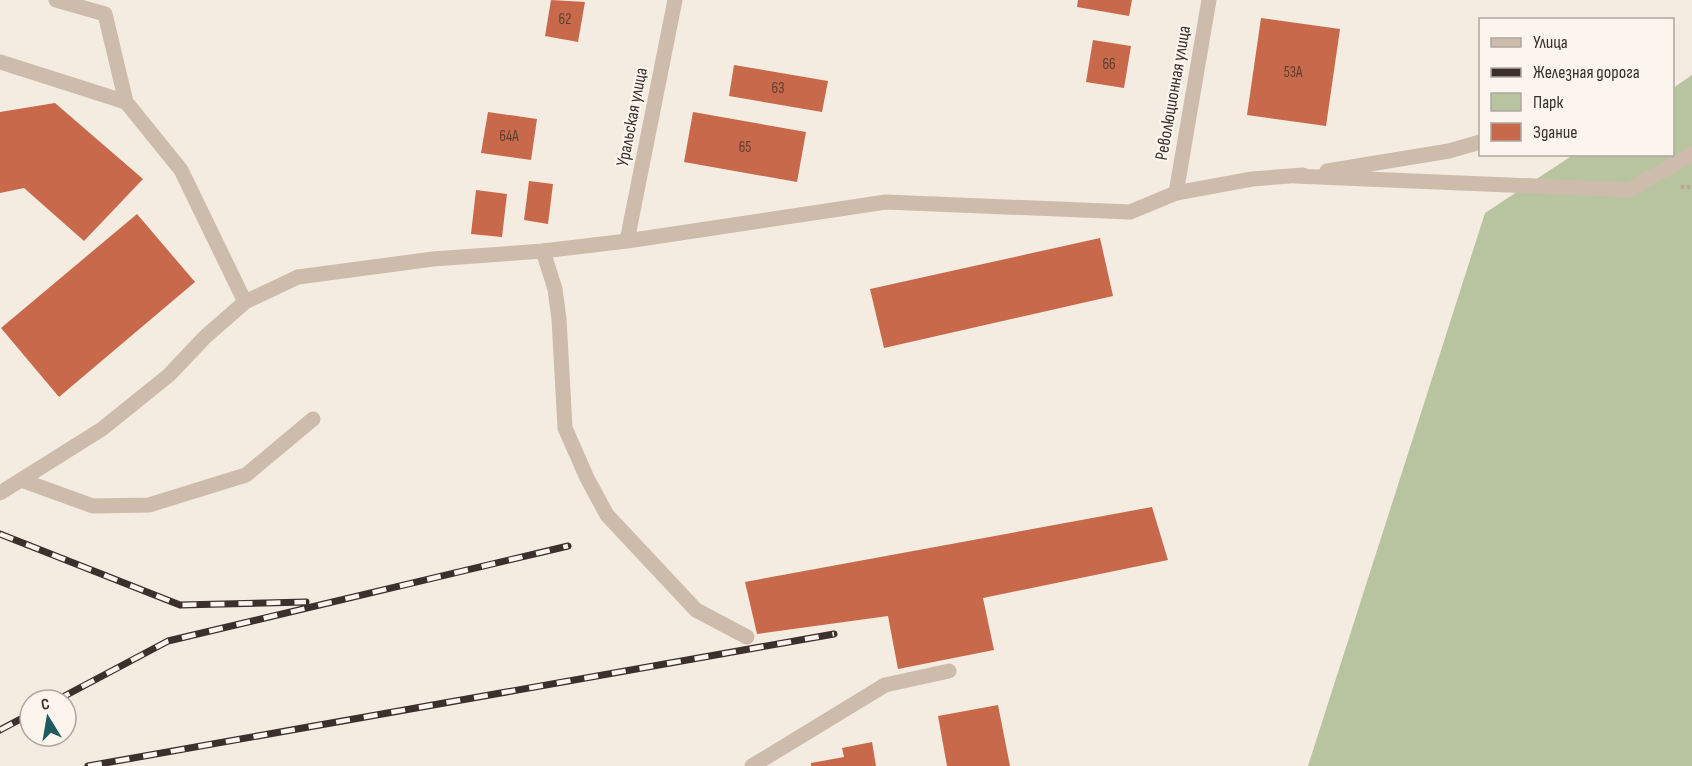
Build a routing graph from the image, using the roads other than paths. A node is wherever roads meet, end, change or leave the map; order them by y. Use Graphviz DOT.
graph roads {
  1 [pos="56,0"];
  2 [pos="675,0"];
  3 [pos="1209,0"];
  4 [pos="85,4"];
  5 [pos="0,62"];
  6 [pos="126,102"];
  7 [pos="1479,142"];
  8 [pos="1692,154"];
  9 [pos="1295,176"];
  10 [pos="1176,194"];
  11 [pos="627,241"];
  12 [pos="543,251"];
  13 [pos="245,302"];
  14 [pos="314,419"];
  15 [pos="21,480"];
  16 [pos="0,493"];
  17 [pos="747,637"];
  18 [pos="949,671"];
  19 [pos="752,766"];
  1 -- 4 [label="street"];
  2 -- 11 [label="street, Уральская улица"];
  3 -- 10 [label="street, Революционная улица"];
  4 -- 6 [label="street"];
  5 -- 6 [label="street"];
  6 -- 13 [label="street"];
  7 -- 9 [label="street"];
  8 -- 9 [label="street"];
  9 -- 10 [label="street"];
  10 -- 11 [label="street"];
  11 -- 12 [label="street"];
  12 -- 13 [label="street"];
  12 -- 17 [label="street"];
  13 -- 15 [label="street"];
  14 -- 15 [label="street"];
  15 -- 16 [label="street"];
  18 -- 19 [label="street"];
}
